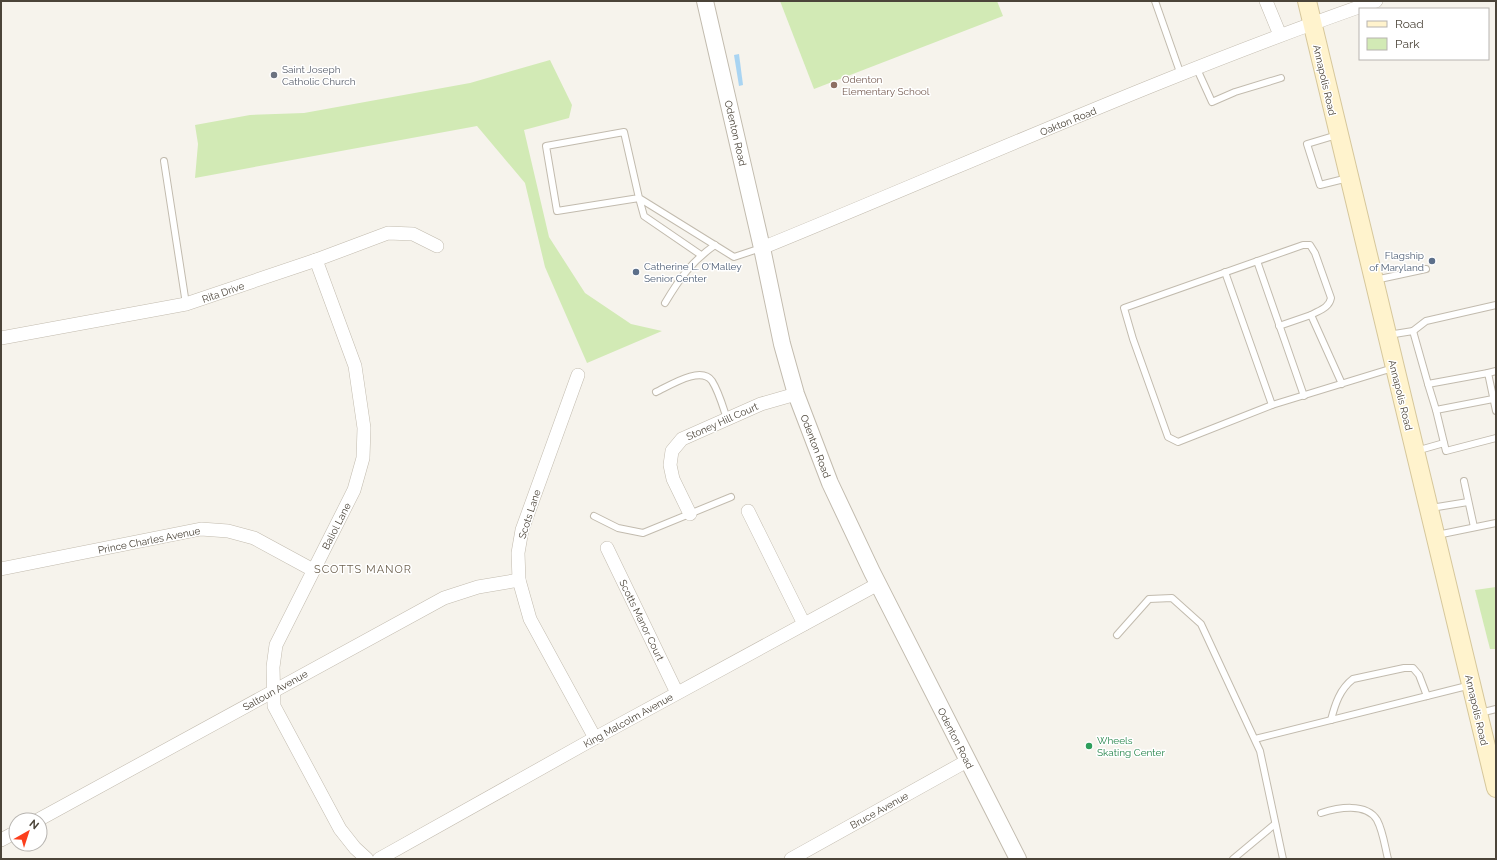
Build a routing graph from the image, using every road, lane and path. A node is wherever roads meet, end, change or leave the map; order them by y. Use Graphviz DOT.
graph roads {
  1 [pos="706,1"];
  2 [pos="1155,1"];
  3 [pos="1266,1"];
  4 [pos="1307,1"];
  5 [pos="1376,1"];
  6 [pos="1312,23"];
  7 [pos="1280,35"];
  8 [pos="1197,68"];
  9 [pos="1181,75"];
  10 [pos="1281,78"];
  11 [pos="1338,134"];
  12 [pos="164,161"];
  13 [pos="1349,178"];
  14 [pos="639,198"];
  15 [pos="714,245"];
  16 [pos="436,246"];
  17 [pos="762,248"];
  18 [pos="702,255"];
  19 [pos="316,260"];
  20 [pos="1256,261"];
  21 [pos="1426,269"];
  22 [pos="1225,272"];
  23 [pos="1373,280"];
  24 [pos="665,303"];
  25 [pos="186,304"];
  26 [pos="1496,305"];
  27 [pos="1311,314"];
  28 [pos="1279,326"];
  29 [pos="1413,331"];
  30 [pos="1386,336"];
  31 [pos="1,338"];
  32 [pos="1394,367"];
  33 [pos="1496,371"];
  34 [pos="1488,373"];
  35 [pos="578,375"];
  36 [pos="1342,384"];
  37 [pos="1428,384"];
  38 [pos="656,392"];
  39 [pos="796,394"];
  40 [pos="1304,396"];
  41 [pos="1493,399"];
  42 [pos="1272,405"];
  43 [pos="1436,410"];
  44 [pos="1496,411"];
  45 [pos="727,419"];
  46 [pos="1496,438"];
  47 [pos="1444,443"];
  48 [pos="1414,451"];
  49 [pos="1464,481"];
  50 [pos="731,497"];
  51 [pos="1468,502"];
  52 [pos="1429,509"];
  53 [pos="748,512"];
  54 [pos="690,514"];
  55 [pos="594,516"];
  56 [pos="1496,523"];
  57 [pos="1474,527"];
  58 [pos="1435,535"];
  59 [pos="607,548"];
  60 [pos="1,569"];
  61 [pos="313,570"];
  62 [pos="519,580"];
  63 [pos="878,584"];
  64 [pos="804,624"];
  65 [pos="1117,635"];
  66 [pos="1472,685"];
  67 [pos="274,691"];
  68 [pos="677,693"];
  69 [pos="1427,696"];
  70 [pos="1496,709"];
  71 [pos="1478,713"];
  72 [pos="1331,720"];
  73 [pos="594,738"];
  74 [pos="1255,739"];
  75 [pos="967,761"];
  76 [pos="1493,762"];
  77 [pos="1496,788"];
  78 [pos="1322,813"];
  79 [pos="48,815"];
  80 [pos="1275,824"];
  81 [pos="367,859"];
  82 [pos="379,859"];
  83 [pos="791,859"];
  84 [pos="1018,859"];
  85 [pos="1233,859"];
  86 [pos="1283,859"];
  87 [pos="1388,859"];
  1 -- 17 [label="street, Odenton Road"];
  2 -- 9 [label="lane"];
  3 -- 7 [label="street"];
  4 -- 6 [label="main road, Annapolis Road"];
  5 -- 6 [label="street, Oakton Road"];
  6 -- 7 [label="street, Oakton Road"];
  6 -- 11 [label="main road, Annapolis Road"];
  7 -- 8 [label="street, Oakton Road"];
  8 -- 9 [label="street, Oakton Road"];
  8 -- 10 [label="lane"];
  9 -- 17 [label="street, Oakton Road"];
  11 -- 13 [label="main road, Annapolis Road"];
  11 -- 13 [label="lane"];
  12 -- 25 [label="lane"];
  13 -- 23 [label="main road, Annapolis Road"];
  14 -- 14 [label="lane"];
  14 -- 15 [label="lane"];
  14 -- 18 [label="lane"];
  15 -- 17 [label="lane"];
  15 -- 18 [label="lane"];
  16 -- 19 [label="street, Rita Drive"];
  17 -- 39 [label="street, Odenton Road"];
  18 -- 24 [label="lane"];
  19 -- 25 [label="street, Rita Drive"];
  19 -- 61 [label="street, Baliol Lane"];
  20 -- 22 [label="lane"];
  20 -- 27 [label="lane"];
  20 -- 28 [label="lane"];
  21 -- 23 [label="lane"];
  22 -- 42 [label="lane"];
  22 -- 42 [label="lane"];
  23 -- 30 [label="main road, Annapolis Road"];
  25 -- 31 [label="street, Rita Drive"];
  26 -- 29 [label="lane"];
  27 -- 28 [label="lane"];
  27 -- 36 [label="lane"];
  28 -- 40 [label="lane"];
  29 -- 30 [label="lane"];
  29 -- 37 [label="lane"];
  30 -- 32 [label="main road, Annapolis Road"];
  32 -- 36 [label="lane"];
  32 -- 48 [label="main road, Annapolis Road"];
  33 -- 34 [label="lane"];
  34 -- 37 [label="lane"];
  34 -- 41 [label="lane"];
  35 -- 62 [label="street, Scots Lane"];
  36 -- 40 [label="lane"];
  37 -- 43 [label="lane"];
  38 -- 45 [label="lane"];
  39 -- 45 [label="street, Stoney Hill Court"];
  39 -- 63 [label="street, Odenton Road"];
  40 -- 42 [label="lane"];
  41 -- 43 [label="lane"];
  41 -- 44 [label="lane"];
  43 -- 47 [label="lane"];
  45 -- 54 [label="street, Stoney Hill Court"];
  46 -- 47 [label="lane"];
  47 -- 48 [label="lane"];
  48 -- 52 [label="main road, Annapolis Road"];
  49 -- 51 [label="lane"];
  50 -- 54 [label="lane"];
  51 -- 52 [label="lane"];
  51 -- 57 [label="lane"];
  52 -- 58 [label="main road, Annapolis Road"];
  53 -- 64 [label="street"];
  54 -- 55 [label="lane"];
  56 -- 57 [label="lane"];
  57 -- 58 [label="lane"];
  58 -- 66 [label="main road, Annapolis Road"];
  59 -- 68 [label="street, Scotts Manor Court"];
  60 -- 61 [label="street, Prince Charles Avenue"];
  61 -- 67 [label="street, Baliol Lane"];
  62 -- 67 [label="street, Saltoun Avenue"];
  62 -- 73 [label="street, Scots Lane"];
  63 -- 64 [label="street, King Malcolm Avenue"];
  63 -- 75 [label="street, Odenton Road"];
  64 -- 68 [label="street, King Malcolm Avenue"];
  65 -- 74 [label="lane"];
  66 -- 69 [label="lane"];
  66 -- 71 [label="main road, Annapolis Road"];
  67 -- 79 [label="street, Saltoun Avenue"];
  67 -- 81 [label="street, Baliol Lane"];
  68 -- 73 [label="street, King Malcolm Avenue"];
  69 -- 72 [label="lane"];
  69 -- 72 [label="lane"];
  70 -- 71 [label="lane"];
  71 -- 76 [label="main road, Annapolis Road"];
  72 -- 74 [label="lane"];
  73 -- 82 [label="street, King Malcolm Avenue"];
  74 -- 80 [label="lane"];
  75 -- 83 [label="street, Bruce Avenue"];
  75 -- 84 [label="street, Odenton Road"];
  76 -- 77 [label="main road, Annapolis Road"];
  78 -- 87 [label="lane"];
  80 -- 85 [label="lane"];
  80 -- 86 [label="lane"];
}
